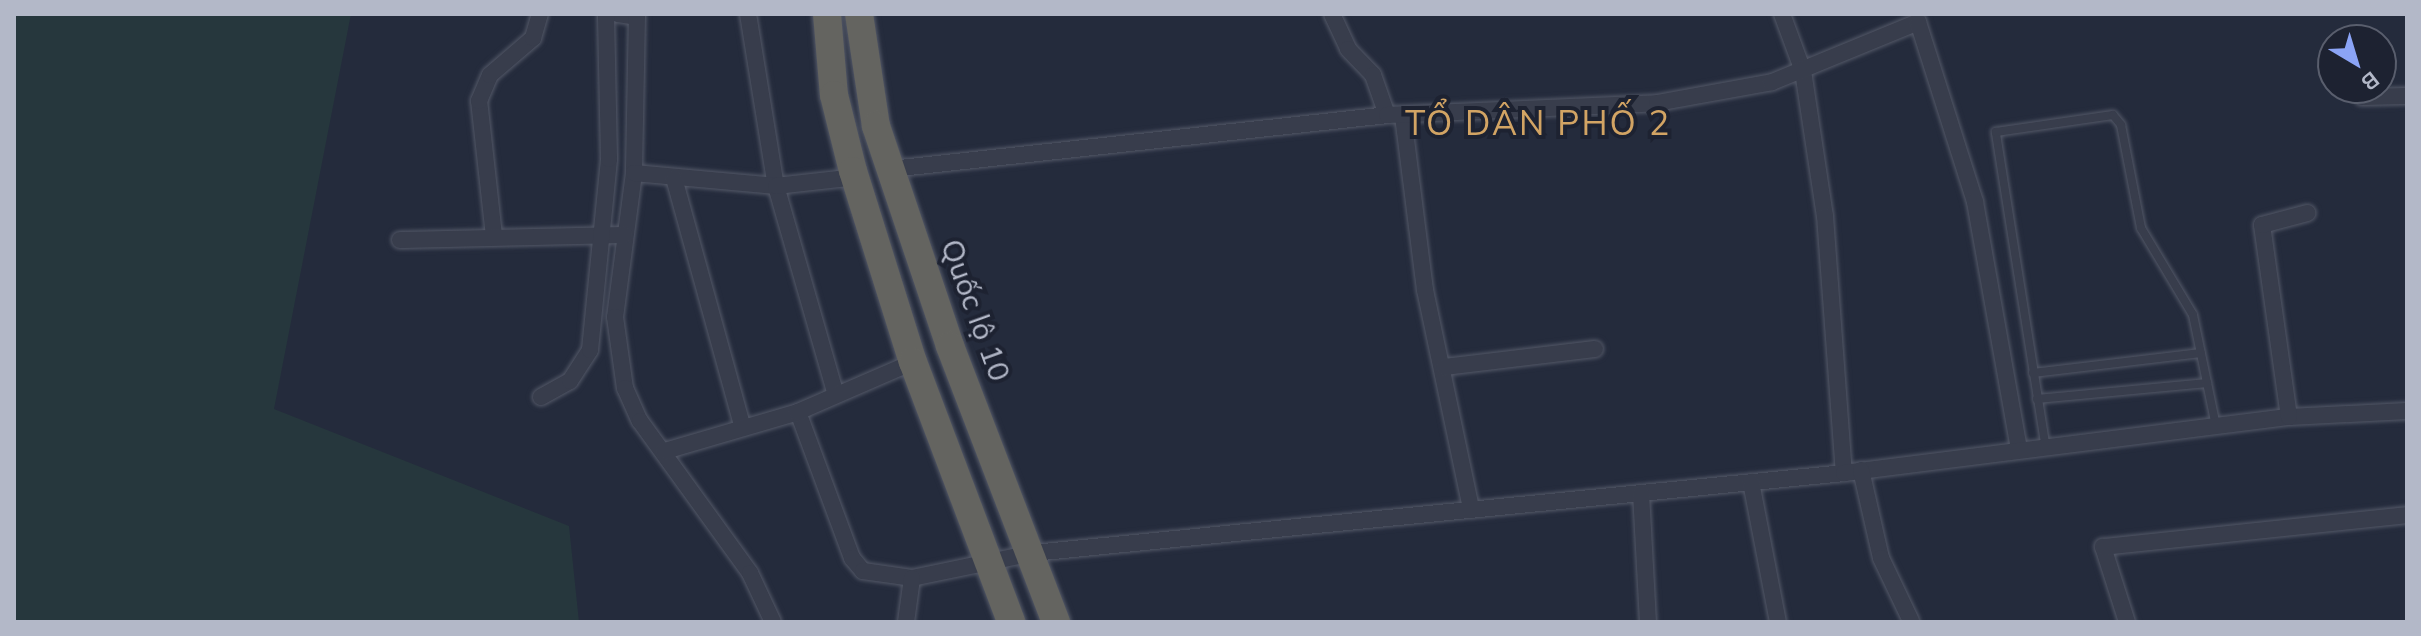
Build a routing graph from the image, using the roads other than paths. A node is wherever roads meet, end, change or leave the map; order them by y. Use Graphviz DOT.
graph roads {
  1 [pos="540,14"];
  2 [pos="606,14"];
  3 [pos="748,14"];
  4 [pos="827,14"];
  5 [pos="859,14"];
  6 [pos="1332,14"];
  7 [pos="1782,14"];
  8 [pos="630,15"];
  9 [pos="1803,71"];
  10 [pos="1395,115"];
  11 [pos="622,116"];
  12 [pos="891,169"];
  13 [pos="634,173"];
  14 [pos="856,177"];
  15 [pos="674,178"];
  16 [pos="776,186"];
  17 [pos="2307,213"];
  18 [pos="612,235"];
  19 [pos="494,236"];
  20 [pos="400,240"];
  21 [pos="1595,349"];
  22 [pos="2201,353"];
  23 [pos="913,362"];
  24 [pos="1444,367"];
  25 [pos="2033,373"];
  26 [pos="2207,383"];
  27 [pos="836,395"];
  28 [pos="541,397"];
  29 [pos="2037,399"];
  30 [pos="2407,411"];
  31 [pos="798,412"];
  32 [pos="2289,417"];
  33 [pos="2216,426"];
  34 [pos="743,428"];
  35 [pos="2045,443"];
  36 [pos="2019,449"];
  37 [pos="665,451"];
  38 [pos="1852,471"];
  39 [pos="1751,482"];
  40 [pos="1641,493"];
  41 [pos="1471,509"];
  42 [pos="2407,515"];
  43 [pos="1033,553"];
  44 [pos="990,562"];
  45 [pos="912,578"];
  46 [pos="1911,621"];
  47 [pos="773,622"];
  48 [pos="906,622"];
  49 [pos="1011,622"];
  50 [pos="1056,622"];
  51 [pos="1648,622"];
  52 [pos="1778,622"];
  53 [pos="2127,622"];
  1 -- 19 [label="street"];
  2 -- 11 [label="street"];
  3 -- 16 [label="street"];
  4 -- 14 [label="highway"];
  5 -- 12 [label="highway, Quốc lộ 10"];
  6 -- 10 [label="street"];
  7 -- 9 [label="street"];
  8 -- 11 [label="street"];
  9 -- 10 [label="street"];
  9 -- 36 [label="street"];
  9 -- 38 [label="street"];
  10 -- 12 [label="street"];
  10 -- 24 [label="street"];
  11 -- 13 [label="street"];
  11 -- 18 [label="street"];
  12 -- 43 [label="highway, Quốc lộ 10"];
  13 -- 15 [label="street"];
  13 -- 18 [label="street"];
  14 -- 16 [label="street"];
  14 -- 23 [label="highway"];
  15 -- 16 [label="street"];
  15 -- 34 [label="street"];
  16 -- 27 [label="street"];
  17 -- 32 [label="street"];
  18 -- 19 [label="street"];
  18 -- 28 [label="street"];
  18 -- 37 [label="street"];
  19 -- 20 [label="street"];
  21 -- 24 [label="street"];
  22 -- 25 [label="lane"];
  22 -- 25 [label="lane"];
  22 -- 26 [label="lane"];
  23 -- 27 [label="street"];
  23 -- 44 [label="highway"];
  24 -- 41 [label="street"];
  25 -- 29 [label="lane"];
  26 -- 29 [label="lane"];
  26 -- 33 [label="lane"];
  27 -- 31 [label="street"];
  29 -- 35 [label="lane"];
  30 -- 32 [label="street"];
  31 -- 34 [label="street"];
  31 -- 45 [label="street"];
  32 -- 33 [label="street"];
  33 -- 35 [label="street"];
  34 -- 37 [label="street"];
  35 -- 36 [label="street"];
  36 -- 38 [label="street"];
  37 -- 47 [label="street"];
  38 -- 39 [label="street"];
  38 -- 46 [label="street"];
  39 -- 40 [label="street"];
  39 -- 52 [label="street"];
  40 -- 41 [label="street"];
  40 -- 51 [label="street"];
  41 -- 43 [label="street"];
  42 -- 53 [label="street"];
  43 -- 44 [label="street"];
  43 -- 50 [label="highway, Quốc lộ 10"];
  44 -- 45 [label="street"];
  44 -- 49 [label="highway"];
  45 -- 48 [label="street"];
}
